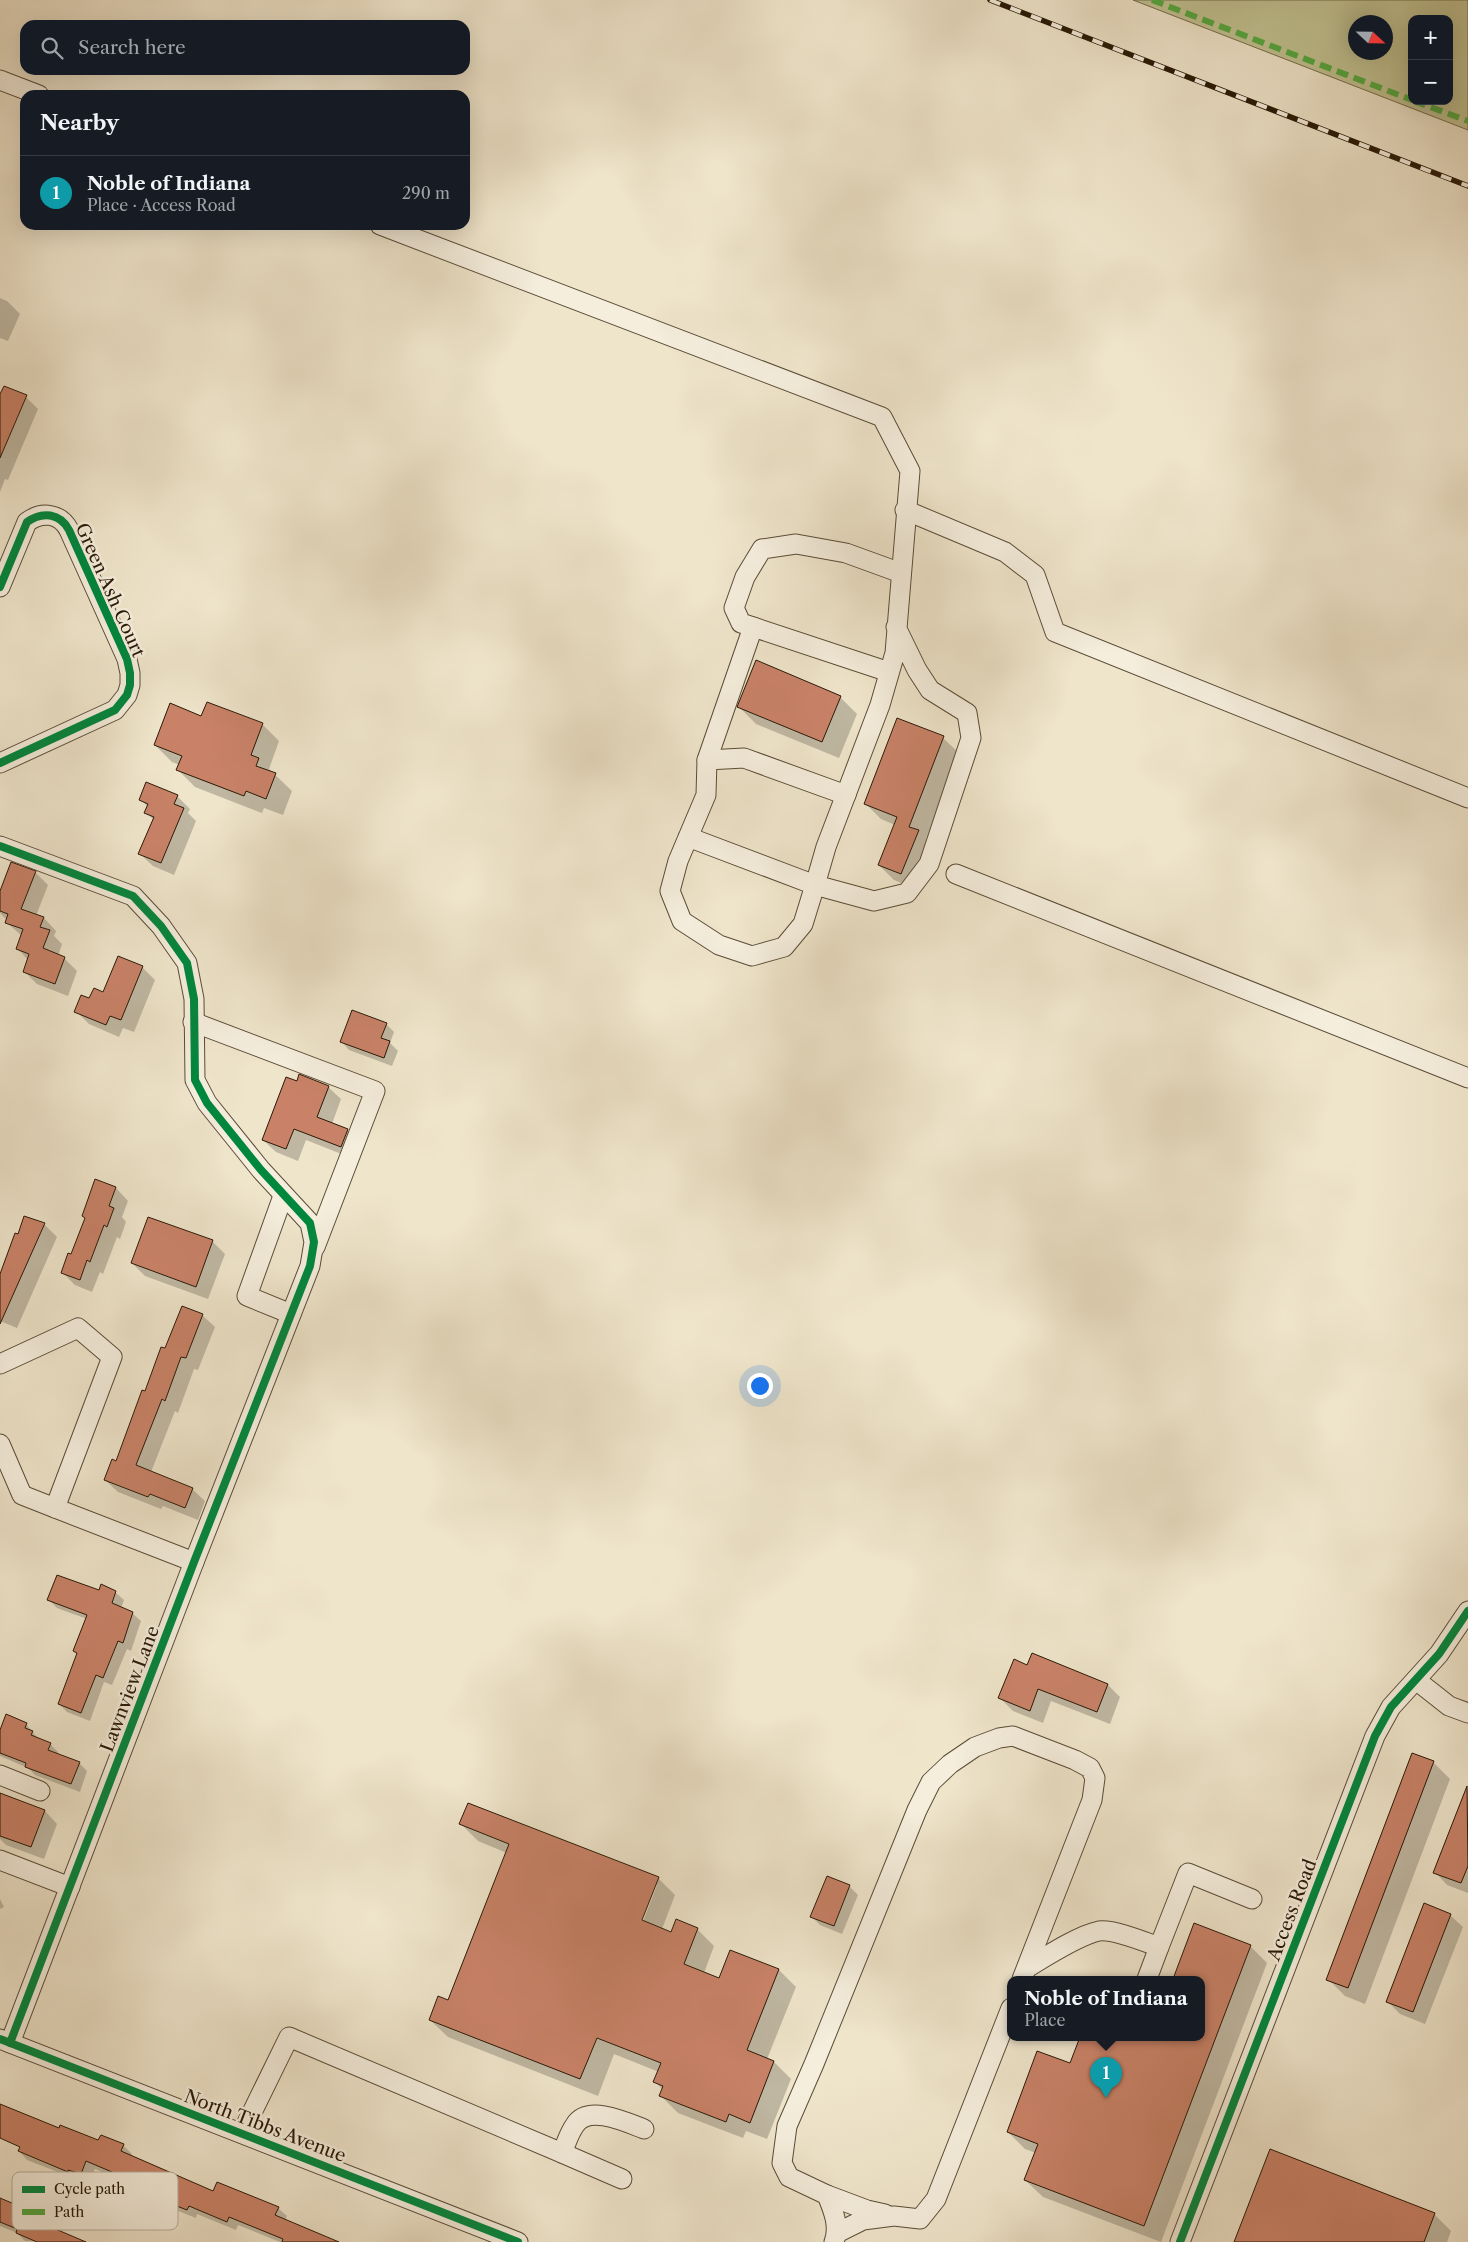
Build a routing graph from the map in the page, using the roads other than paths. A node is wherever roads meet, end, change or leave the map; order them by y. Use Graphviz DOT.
graph roads {
  1 [pos="0,80"];
  2 [pos="26,90"];
  3 [pos="393,230"];
  4 [pos="905,510"];
  5 [pos="900,573"];
  6 [pos="0,587"];
  7 [pos="753,627"];
  8 [pos="896,627"];
  9 [pos="889,672"];
  10 [pos="707,760"];
  11 [pos="0,763"];
  12 [pos="846,795"];
  13 [pos="1468,798"];
  14 [pos="688,837"];
  15 [pos="0,846"];
  16 [pos="956,874"];
  17 [pos="815,885"];
  18 [pos="194,1022"];
  19 [pos="1468,1078"];
  20 [pos="283,1196"];
  21 [pos="312,1253"];
  22 [pos="291,1314"];
  23 [pos="0,1364"];
  24 [pos="0,1444"];
  25 [pos="55,1508"];
  26 [pos="194,1562"];
  27 [pos="1468,1611"];
  28 [pos="1416,1680"];
  29 [pos="1468,1713"];
  30 [pos="0,1775"];
  31 [pos="40,1791"];
  32 [pos="0,1860"];
  33 [pos="70,1887"];
  34 [pos="1252,1899"];
  35 [pos="1159,1947"];
  36 [pos="1024,1974"];
  37 [pos="1147,1976"];
  38 [pos="1007,2018"];
  39 [pos="5,2040"];
  40 [pos="644,2129"];
  41 [pos="242,2133"];
  42 [pos="562,2153"];
  43 [pos="622,2179"];
  44 [pos="827,2195"];
  45 [pos="894,2216"];
  46 [pos="836,2237"];
  47 [pos="518,2242"];
  48 [pos="1180,2242"];
  1 -- 2 [label="street"];
  3 -- 4 [label="street"];
  4 -- 5 [label="street"];
  4 -- 13 [label="street"];
  5 -- 7 [label="street"];
  5 -- 8 [label="street"];
  6 -- 11 [label="street, Green Ash Court"];
  7 -- 9 [label="street"];
  7 -- 10 [label="street"];
  8 -- 9 [label="street"];
  8 -- 17 [label="street"];
  9 -- 12 [label="street"];
  10 -- 12 [label="street"];
  10 -- 14 [label="street"];
  12 -- 17 [label="street"];
  14 -- 17 [label="street"];
  14 -- 17 [label="street"];
  15 -- 18 [label="street"];
  16 -- 19 [label="street"];
  18 -- 20 [label="street"];
  18 -- 21 [label="street"];
  20 -- 21 [label="street"];
  20 -- 22 [label="street"];
  21 -- 22 [label="street, Lawnview Lane"];
  22 -- 26 [label="street, Lawnview Lane"];
  23 -- 25 [label="street"];
  24 -- 25 [label="street"];
  25 -- 26 [label="street"];
  26 -- 33 [label="street, Lawnview Lane"];
  27 -- 28 [label="street, Access Road"];
  28 -- 29 [label="street"];
  28 -- 48 [label="street, Access Road"];
  30 -- 31 [label="street"];
  32 -- 33 [label="street"];
  33 -- 39 [label="street, Lawnview Lane"];
  34 -- 35 [label="street"];
  35 -- 36 [label="street"];
  35 -- 37 [label="street"];
  36 -- 44 [label="street"];
  38 -- 45 [label="street"];
  39 -- 41 [label="street, North Tibbs Avenue"];
  40 -- 42 [label="street"];
  41 -- 42 [label="street"];
  41 -- 47 [label="street, North Tibbs Avenue"];
  42 -- 43 [label="street"];
  44 -- 45 [label="street"];
  44 -- 46 [label="street"];
  45 -- 46 [label="street"];
}
